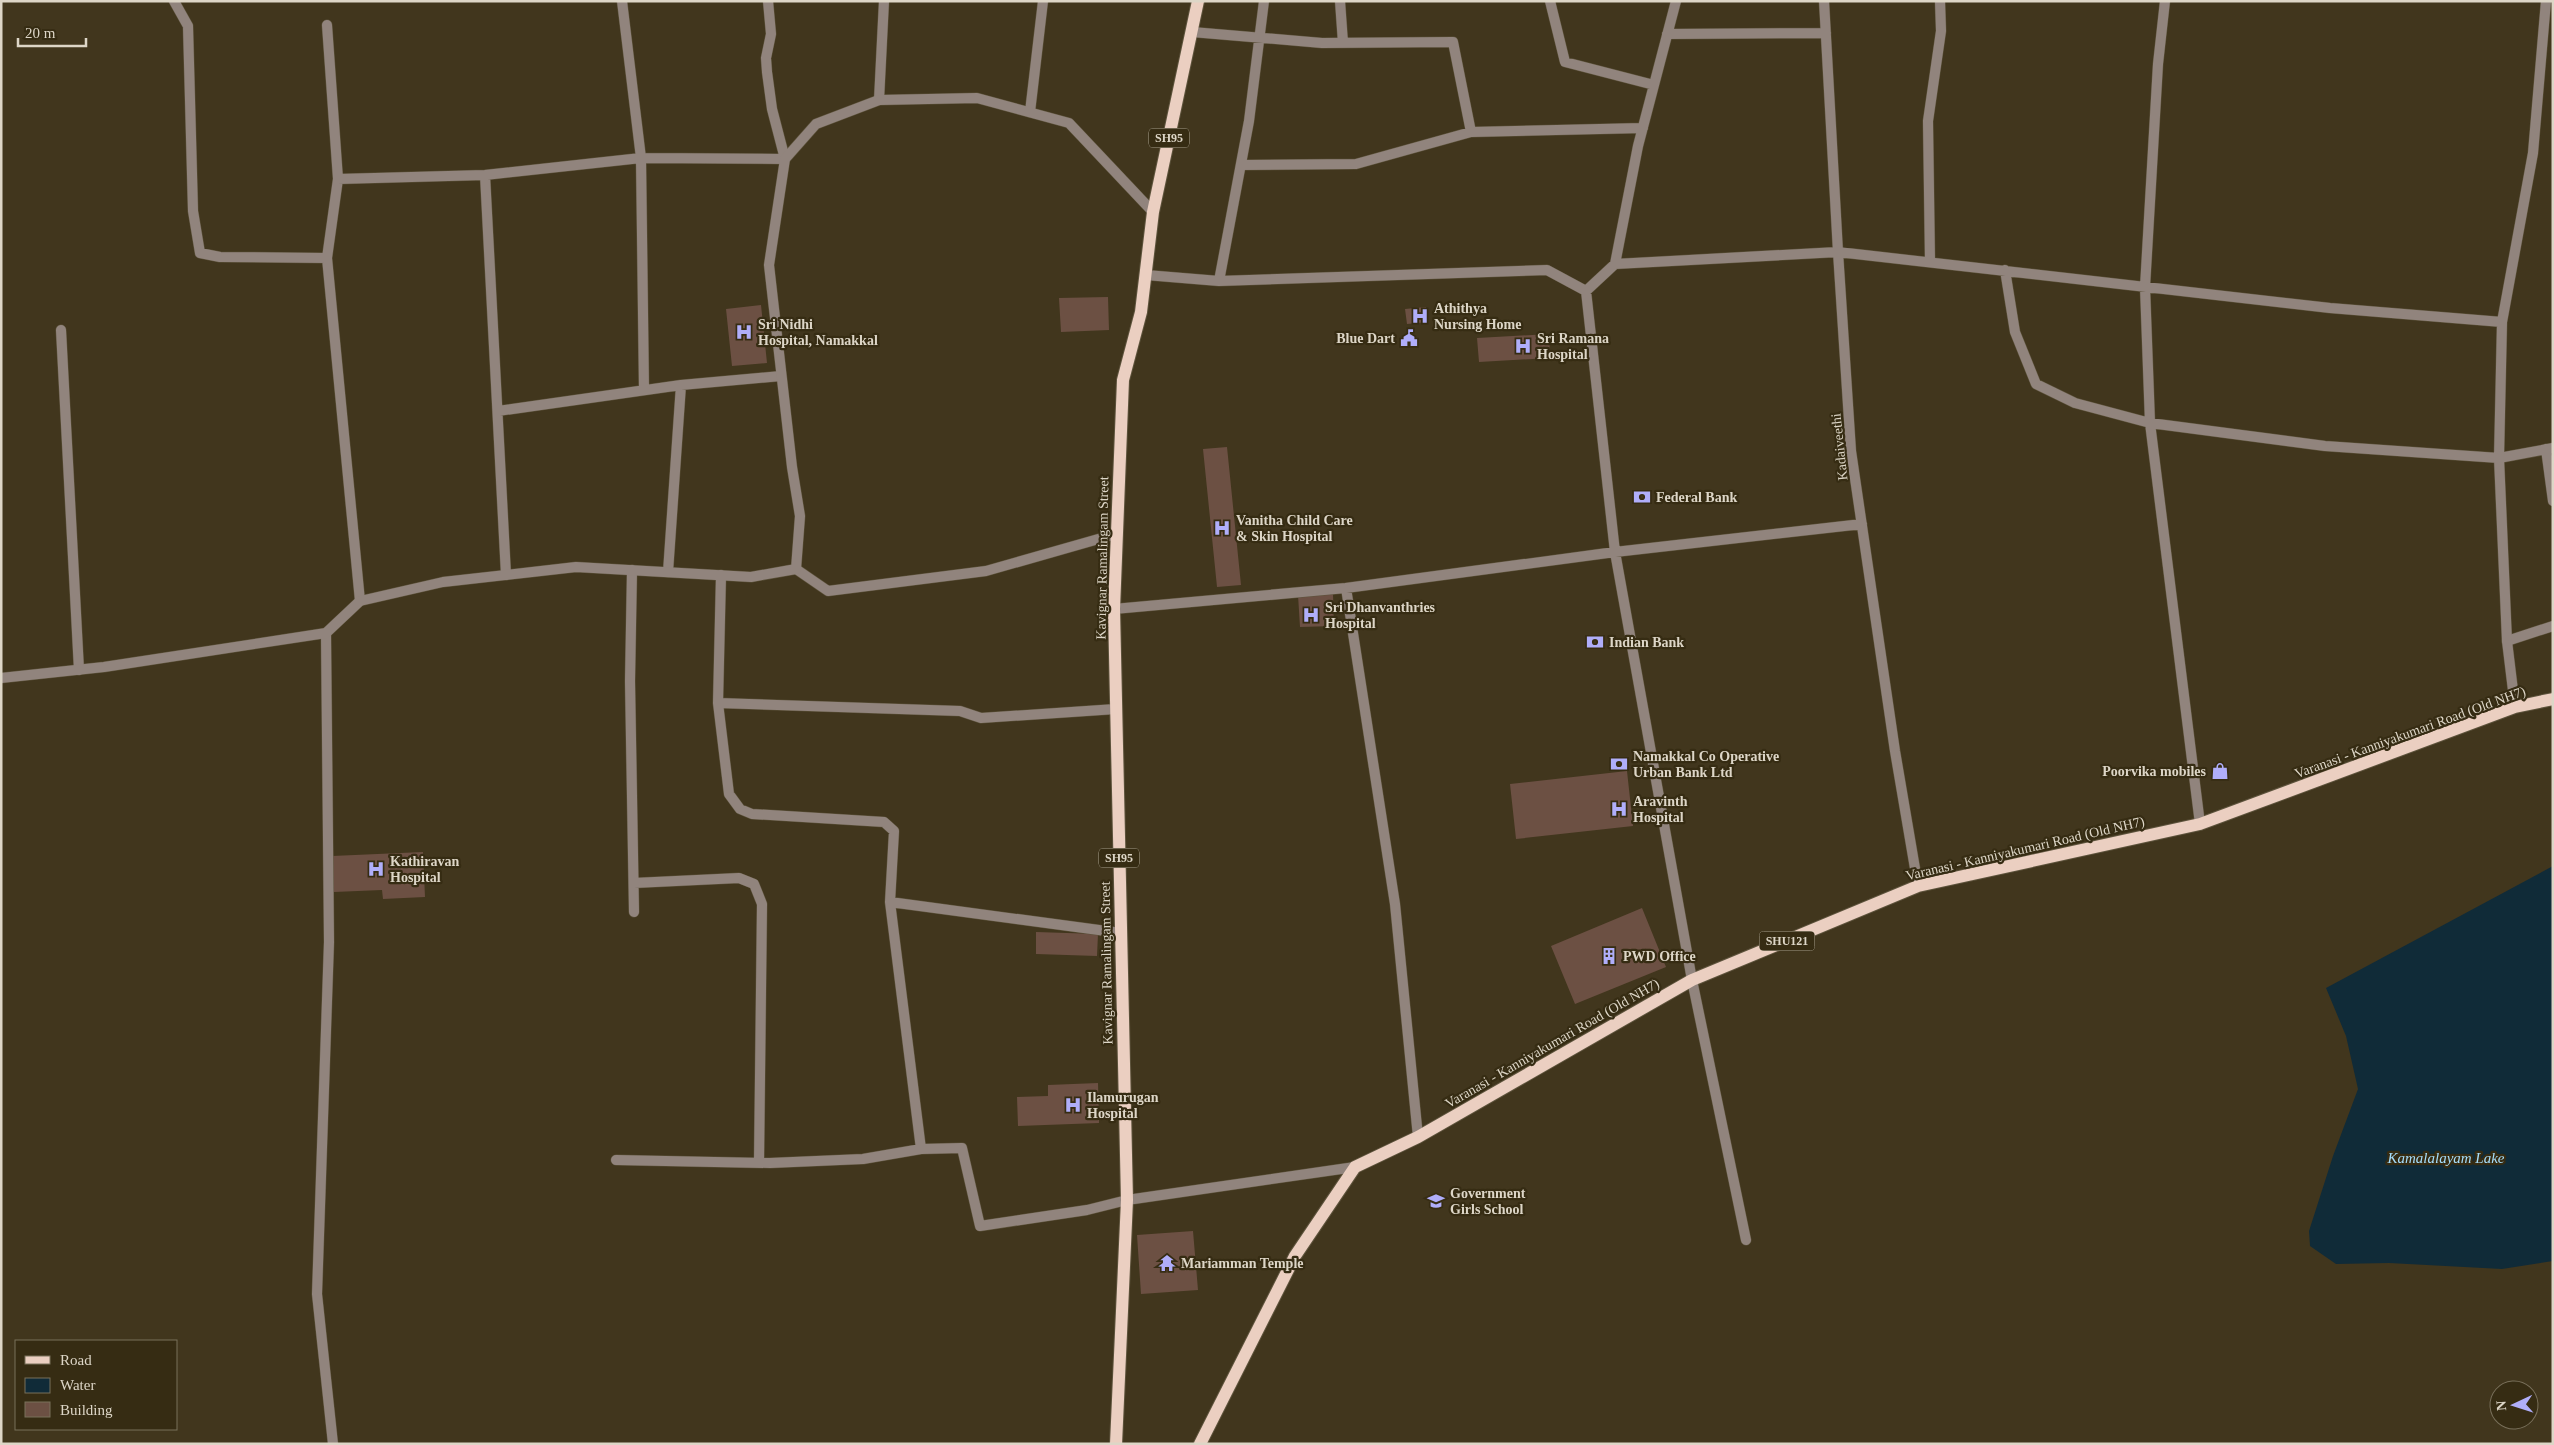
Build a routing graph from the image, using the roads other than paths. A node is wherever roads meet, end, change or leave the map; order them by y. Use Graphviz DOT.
graph roads {
  1 [pos="174,1"];
  2 [pos="622,1"];
  3 [pos="768,1"];
  4 [pos="884,1"];
  5 [pos="1043,1"];
  6 [pos="1198,1"];
  7 [pos="1264,1"];
  8 [pos="1340,1"];
  9 [pos="1550,1"];
  10 [pos="1676,1"];
  11 [pos="1824,1"];
  12 [pos="1940,1"];
  13 [pos="2165,1"];
  14 [pos="2546,1"];
  15 [pos="327,25"];
  16 [pos="1192,32"];
  17 [pos="1826,33"];
  18 [pos="1667,34"];
  19 [pos="1258,37"];
  20 [pos="1343,43"];
  21 [pos="1654,85"];
  22 [pos="879,100"];
  23 [pos="1030,112"];
  24 [pos="1643,128"];
  25 [pos="1471,132"];
  26 [pos="641,158"];
  27 [pos="785,159"];
  28 [pos="1241,165"];
  29 [pos="486,175"];
  30 [pos="338,179"];
  31 [pos="1153,212"];
  32 [pos="1838,252"];
  33 [pos="327,258"];
  34 [pos="1930,262"];
  35 [pos="1615,264"];
  36 [pos="2005,270"];
  37 [pos="1146,275"];
  38 [pos="1219,281"];
  39 [pos="2146,287"];
  40 [pos="1586,291"];
  41 [pos="2502,322"];
  42 [pos="61,330"];
  43 [pos="781,376"];
  44 [pos="681,385"];
  45 [pos="644,390"];
  46 [pos="498,412"];
  47 [pos="2150,423"];
  48 [pos="2549,449"];
  49 [pos="2499,458"];
  50 [pos="2553,501"];
  51 [pos="1862,524"];
  52 [pos="1116,534"];
  53 [pos="1616,552"];
  54 [pos="796,569"];
  55 [pos="632,570"];
  56 [pos="668,572"];
  57 [pos="506,575"];
  58 [pos="722,575"];
  59 [pos="1346,588"];
  60 [pos="360,601"];
  61 [pos="1114,609"];
  62 [pos="2553,626"];
  63 [pos="326,633"];
  64 [pos="2507,641"];
  65 [pos="79,670"];
  66 [pos="1,678"];
  67 [pos="2553,699"];
  68 [pos="718,703"];
  69 [pos="2515,707"];
  70 [pos="1116,709"];
  71 [pos="2200,824"];
  72 [pos="634,883"];
  73 [pos="1918,886"];
  74 [pos="890,902"];
  75 [pos="634,912"];
  76 [pos="1121,934"];
  77 [pos="1692,980"];
  78 [pos="1418,1137"];
  79 [pos="922,1149"];
  80 [pos="616,1160"];
  81 [pos="759,1163"];
  82 [pos="1355,1167"];
  83 [pos="1127,1200"];
  84 [pos="1746,1240"];
  85 [pos="333,1444"];
  86 [pos="1116,1444"];
  87 [pos="1200,1444"];
  1 -- 33 [label="street"];
  2 -- 26 [label="street"];
  3 -- 27 [label="street"];
  4 -- 22 [label="street"];
  5 -- 23 [label="street"];
  6 -- 16 [label="main road, SH95"];
  7 -- 19 [label="street"];
  8 -- 20 [label="street"];
  9 -- 21 [label="street"];
  10 -- 18 [label="street"];
  11 -- 17 [label="street, Kadaiveethi"];
  12 -- 34 [label="street"];
  13 -- 39 [label="street"];
  14 -- 41 [label="street"];
  15 -- 30 [label="street"];
  16 -- 19 [label="street"];
  16 -- 31 [label="main road, SH95"];
  17 -- 18 [label="street"];
  17 -- 32 [label="street, Kadaiveethi"];
  18 -- 21 [label="street"];
  19 -- 20 [label="street"];
  19 -- 28 [label="street"];
  20 -- 25 [label="street"];
  21 -- 24 [label="street"];
  22 -- 23 [label="street"];
  22 -- 27 [label="street"];
  23 -- 31 [label="street"];
  24 -- 25 [label="street"];
  24 -- 35 [label="street"];
  25 -- 28 [label="street"];
  26 -- 27 [label="street"];
  26 -- 29 [label="street"];
  26 -- 45 [label="street"];
  27 -- 43 [label="street"];
  28 -- 38 [label="street"];
  29 -- 30 [label="street"];
  29 -- 46 [label="street"];
  30 -- 33 [label="street"];
  31 -- 37 [label="main road, SH95"];
  32 -- 34 [label="street"];
  32 -- 35 [label="street"];
  32 -- 51 [label="street, Kadaiveethi"];
  33 -- 60 [label="street"];
  34 -- 36 [label="street"];
  35 -- 40 [label="street"];
  36 -- 39 [label="street"];
  36 -- 47 [label="street"];
  37 -- 38 [label="street"];
  37 -- 52 [label="main road, Kavignar Ramalingam Street / SH95"];
  38 -- 40 [label="street"];
  39 -- 41 [label="street"];
  39 -- 47 [label="street"];
  40 -- 53 [label="street"];
  41 -- 49 [label="street"];
  42 -- 65 [label="street"];
  43 -- 44 [label="street"];
  43 -- 54 [label="street"];
  44 -- 45 [label="street"];
  44 -- 56 [label="street"];
  45 -- 46 [label="street"];
  46 -- 57 [label="street"];
  47 -- 49 [label="street"];
  47 -- 71 [label="street"];
  48 -- 49 [label="street"];
  48 -- 50 [label="street"];
  49 -- 64 [label="street"];
  51 -- 53 [label="street"];
  51 -- 73 [label="street, Kadaiveethi"];
  52 -- 54 [label="street"];
  52 -- 61 [label="main road, Kavignar Ramalingam Street / SH95"];
  53 -- 59 [label="street"];
  53 -- 77 [label="street"];
  54 -- 58 [label="street"];
  55 -- 56 [label="street"];
  55 -- 57 [label="street"];
  55 -- 72 [label="street"];
  56 -- 58 [label="street"];
  57 -- 60 [label="street"];
  58 -- 68 [label="street"];
  59 -- 61 [label="street"];
  59 -- 78 [label="street"];
  60 -- 63 [label="street"];
  61 -- 70 [label="main road, Kavignar Ramalingam Street / SH95"];
  62 -- 64 [label="street"];
  63 -- 65 [label="street"];
  63 -- 85 [label="street"];
  64 -- 69 [label="street"];
  65 -- 66 [label="street"];
  67 -- 69 [label="main road, Varanasi - Kanniyakumari Road (Old NH7) / SHU121"];
  68 -- 70 [label="street"];
  68 -- 74 [label="street"];
  69 -- 71 [label="main road, Varanasi - Kanniyakumari Road (Old NH7) / SHU121"];
  70 -- 76 [label="main road, Kavignar Ramalingam Street / SH95"];
  71 -- 73 [label="main road, Varanasi - Kanniyakumari Road (Old NH7) / SHU121"];
  72 -- 75 [label="street"];
  72 -- 81 [label="street"];
  73 -- 77 [label="main road, Varanasi - Kanniyakumari Road (Old NH7) / SHU121"];
  74 -- 76 [label="street"];
  74 -- 79 [label="street"];
  76 -- 83 [label="main road, Kavignar Ramalingam Street / SH95"];
  77 -- 78 [label="main road, Varanasi - Kanniyakumari Road (Old NH7) / SHU121"];
  77 -- 84 [label="street"];
  78 -- 82 [label="main road, Varanasi - Kanniyakumari Road (Old NH7) / SHU121"];
  79 -- 81 [label="street"];
  79 -- 83 [label="street"];
  80 -- 81 [label="street"];
  82 -- 83 [label="street"];
  82 -- 87 [label="main road"];
  83 -- 86 [label="main road, Kavignar Ramalingam Street / SH95"];
}
